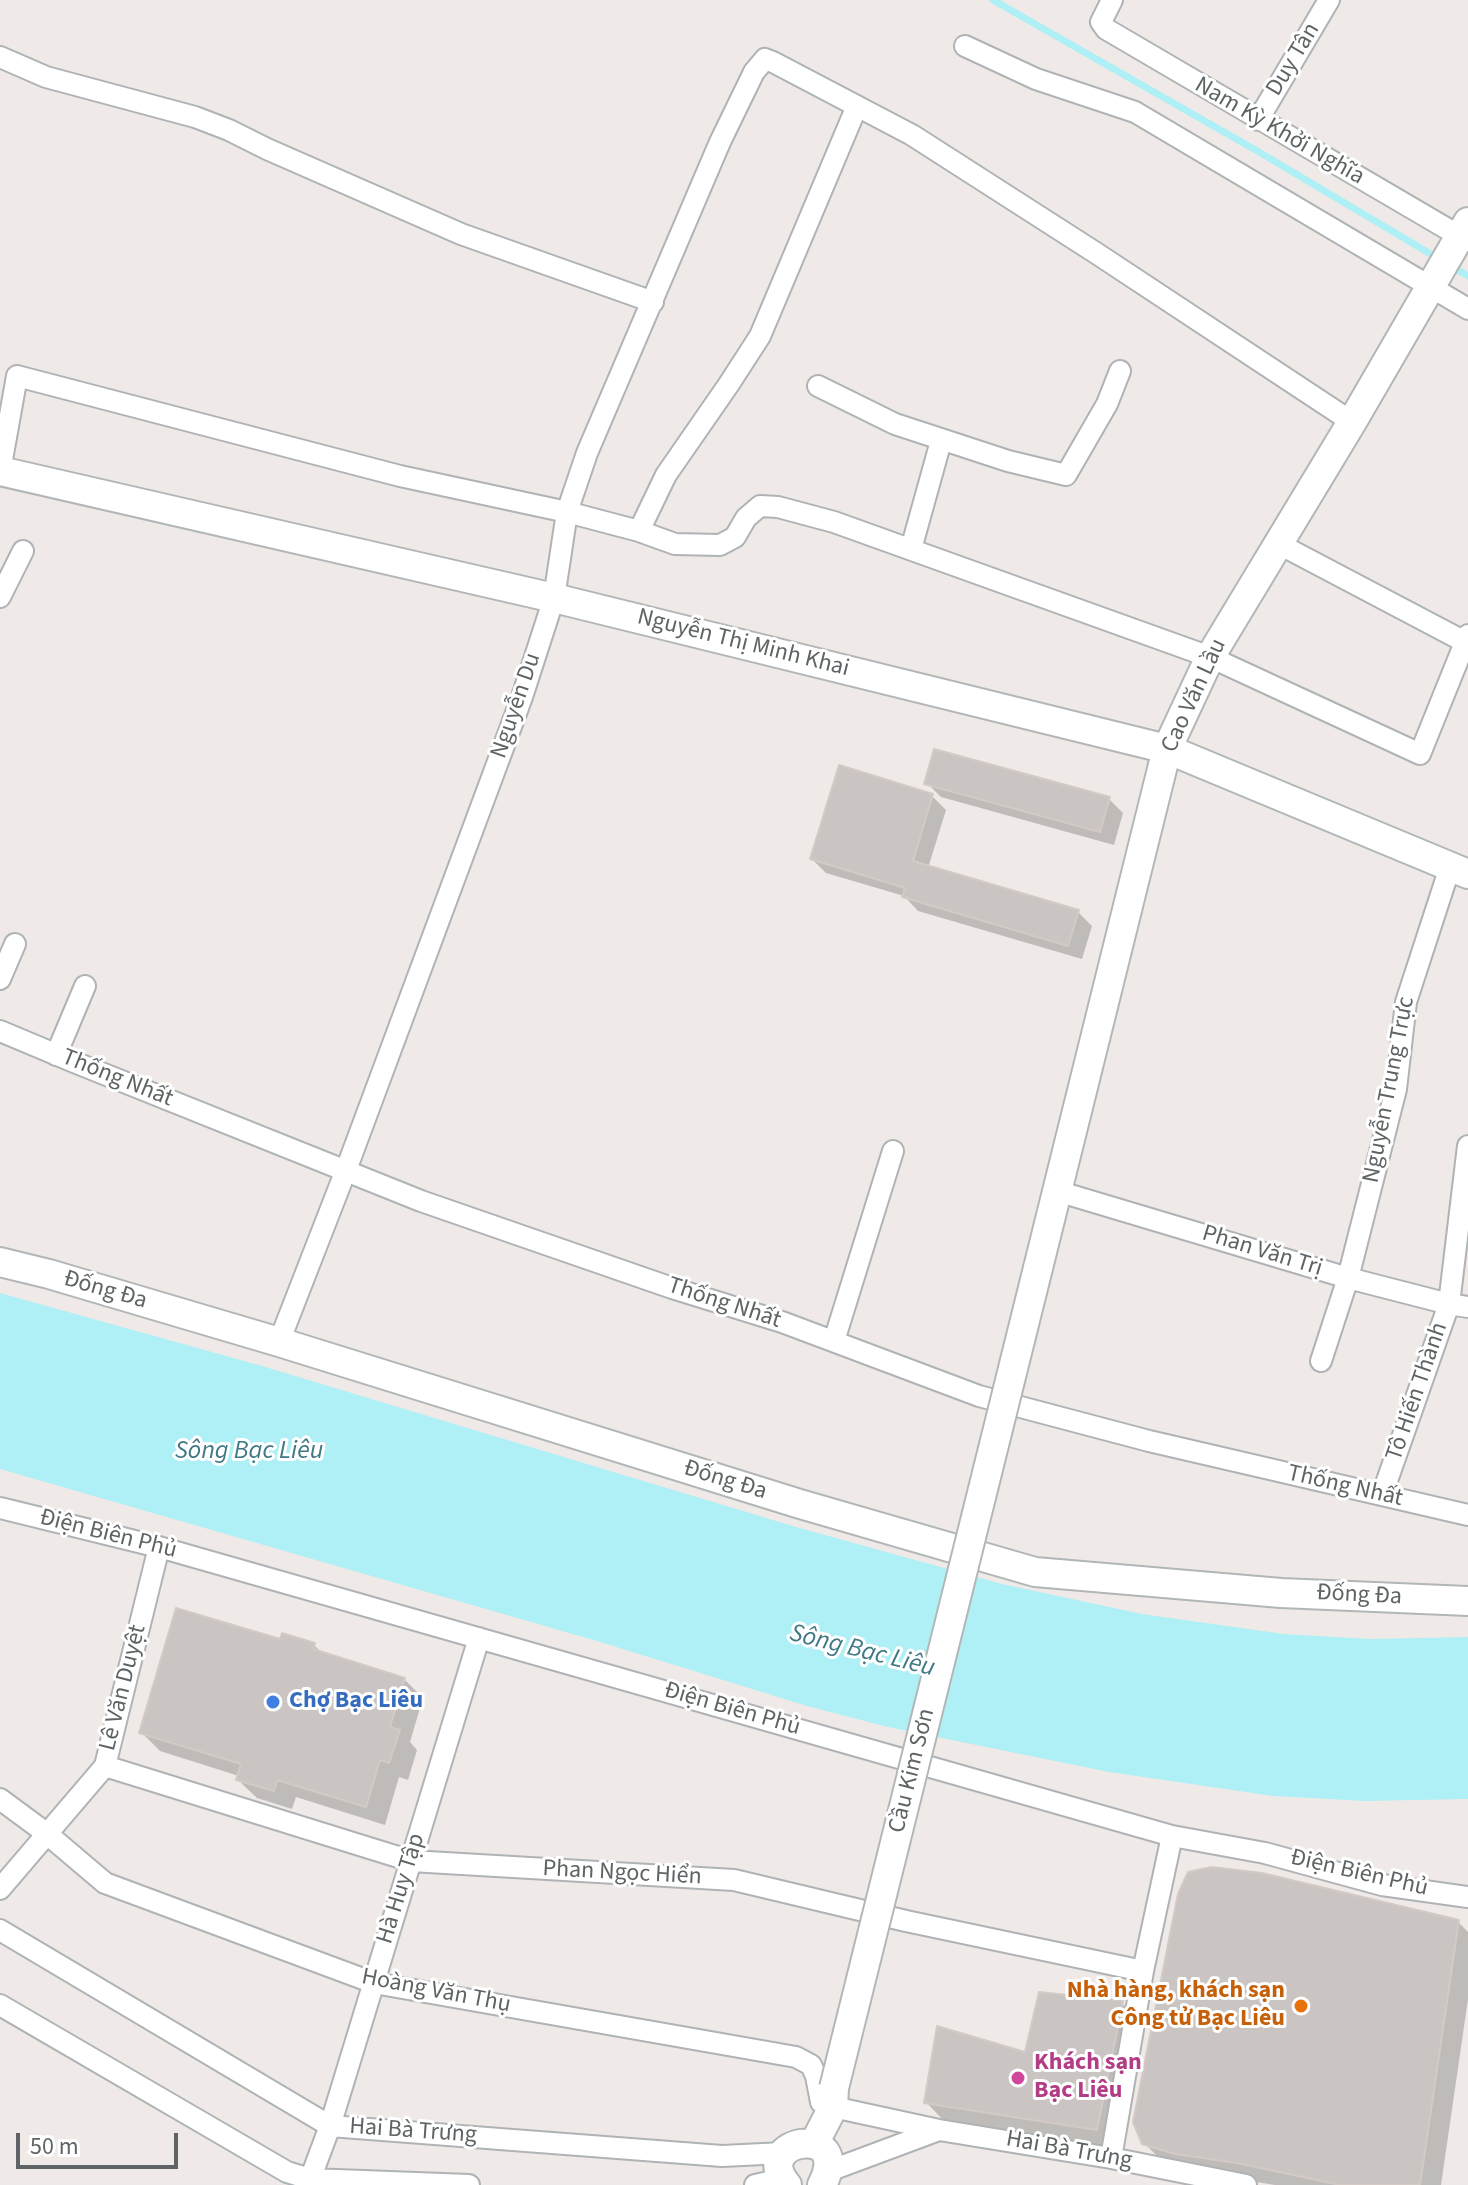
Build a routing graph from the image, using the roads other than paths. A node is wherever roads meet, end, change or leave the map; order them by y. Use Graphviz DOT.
graph roads {
  1 [pos="1329,0"];
  2 [pos="1108,7"];
  3 [pos="965,46"];
  4 [pos="0,57"];
  5 [pos="857,106"];
  6 [pos="1258,120"];
  7 [pos="1463,235"];
  8 [pos="1435,279"];
  9 [pos="653,302"];
  10 [pos="1468,309"];
  11 [pos="1120,371"];
  12 [pos="818,386"];
  13 [pos="1352,422"];
  14 [pos="941,441"];
  15 [pos="0,471"];
  16 [pos="567,512"];
  17 [pos="639,531"];
  18 [pos="1279,544"];
  19 [pos="911,549"];
  20 [pos="23,551"];
  21 [pos="0,597"];
  22 [pos="554,598"];
  23 [pos="1466,638"];
  24 [pos="1210,657"];
  25 [pos="1167,749"];
  26 [pos="1459,870"];
  27 [pos="15,944"];
  28 [pos="0,979"];
  29 [pos="85,986"];
  30 [pos="0,1031"];
  31 [pos="56,1055"];
  32 [pos="1468,1146"];
  33 [pos="893,1151"];
  34 [pos="346,1170"];
  35 [pos="1057,1191"];
  36 [pos="0,1262"];
  37 [pos="1038,1268"];
  38 [pos="1348,1278"];
  39 [pos="1458,1305"];
  40 [pos="834,1341"];
  41 [pos="279,1342"];
  42 [pos="1321,1361"];
  43 [pos="1382,1495"];
  44 [pos="0,1508"];
  45 [pos="1468,1515"];
  46 [pos="159,1547"];
  47 [pos="1468,1601"];
  48 [pos="479,1638"];
  49 [pos="105,1766"];
  50 [pos="0,1799"];
  51 [pos="46,1833"];
  52 [pos="1172,1836"];
  53 [pos="411,1861"];
  54 [pos="0,1889"];
  55 [pos="1468,1897"];
  56 [pos="0,1930"];
  57 [pos="1143,1971"];
  58 [pos="374,1983"];
  59 [pos="0,2005"];
  60 [pos="834,2098"];
  61 [pos="330,2126"];
  62 [pos="939,2130"];
  63 [pos="814,2144"];
  64 [pos="1111,2158"];
  65 [pos="825,2178"];
  66 [pos="780,2179"];
  67 [pos="309,2182"];
  68 [pos="469,2185"];
  69 [pos="1246,2185"];
  1 -- 6 [label="street, Duy Tân"];
  2 -- 6 [label="street, Nam Kỳ Khởi Nghĩa"];
  3 -- 8 [label="street"];
  4 -- 9 [label="street"];
  5 -- 9 [label="street, Nguyễn Du"];
  5 -- 13 [label="street"];
  5 -- 17 [label="street"];
  6 -- 7 [label="street, Nam Kỳ Khởi Nghĩa"];
  7 -- 8 [label="main road, Cao Văn Lầu"];
  8 -- 10 [label="street"];
  8 -- 13 [label="main road, Cao Văn Lầu"];
  9 -- 16 [label="street, Nguyễn Du"];
  11 -- 14 [label="street"];
  12 -- 14 [label="street"];
  13 -- 18 [label="main road, Cao Văn Lầu"];
  14 -- 19 [label="street"];
  15 -- 16 [label="street"];
  15 -- 22 [label="main road, Nguyễn Thị Minh Khai"];
  16 -- 17 [label="street"];
  16 -- 22 [label="street, Nguyễn Du"];
  17 -- 19 [label="street"];
  18 -- 23 [label="street"];
  18 -- 24 [label="main road, Cao Văn Lầu"];
  19 -- 24 [label="street"];
  20 -- 21 [label="street"];
  22 -- 25 [label="main road, Nguyễn Thị Minh Khai"];
  22 -- 34 [label="street, Nguyễn Du"];
  23 -- 24 [label="street"];
  24 -- 25 [label="main road, Cao Văn Lầu"];
  25 -- 26 [label="main road, Nguyễn Thị Minh Khai"];
  25 -- 35 [label="main road, Cao Văn Lầu"];
  26 -- 38 [label="street, Nguyễn Trung Trực"];
  27 -- 28 [label="street"];
  29 -- 31 [label="street"];
  30 -- 31 [label="street, Thống Nhất"];
  31 -- 34 [label="street, Thống Nhất"];
  32 -- 39 [label="street, Tô Hiến Thành"];
  33 -- 40 [label="street"];
  34 -- 40 [label="street, Thống Nhất"];
  34 -- 41 [label="street, Nguyễn Du"];
  35 -- 37 [label="main road, Cao Văn Lầu"];
  35 -- 38 [label="street, Phan Văn Trị"];
  36 -- 41 [label="main road, Đống Đa"];
  37 -- 60 [label="main road, Cầu Kim Sơn, bridge"];
  38 -- 39 [label="street, Phan Văn Trị"];
  38 -- 42 [label="street, Nguyễn Trung Trực"];
  39 -- 43 [label="street, Tô Hiến Thành"];
  40 -- 43 [label="street, Thống Nhất"];
  41 -- 47 [label="main road, Đống Đa"];
  43 -- 45 [label="street, Thống Nhất"];
  44 -- 46 [label="street, Điện Biên Phủ"];
  46 -- 48 [label="street, Điện Biên Phủ"];
  46 -- 49 [label="street, Lê Văn Duyệt"];
  48 -- 52 [label="street, Điện Biên Phủ"];
  48 -- 53 [label="street, Hà Huy Tập"];
  49 -- 51 [label="street, Lê Văn Duyệt"];
  49 -- 53 [label="street, Phan Ngọc Hiển"];
  50 -- 51 [label="street, Hoàng Văn Thụ"];
  51 -- 54 [label="street, Lê Văn Duyệt"];
  51 -- 58 [label="street, Hoàng Văn Thụ"];
  52 -- 55 [label="street, Điện Biên Phủ"];
  52 -- 57 [label="street"];
  53 -- 57 [label="street, Phan Ngọc Hiển"];
  53 -- 58 [label="street, Hà Huy Tập"];
  56 -- 61 [label="street, Hai Bà Trưng"];
  57 -- 64 [label="street"];
  58 -- 60 [label="street, Hoàng Văn Thụ"];
  58 -- 61 [label="street, Hà Huy Tập"];
  59 -- 67 [label="street, Hai Bà Trưng"];
  60 -- 62 [label="street, Hai Bà Trưng"];
  60 -- 63 [label="main road, Cầu Kim Sơn"];
  61 -- 66 [label="street, Hai Bà Trưng"];
  61 -- 67 [label="street, Hà Huy Tập"];
  62 -- 64 [label="street, Hai Bà Trưng"];
  62 -- 65 [label="street, Hai Bà Trưng"];
  63 -- 65 [label="main road"];
  63 -- 66 [label="main road"];
  64 -- 69 [label="street, Hai Bà Trưng"];
  67 -- 68 [label="street, Hai Bà Trưng"];
}
